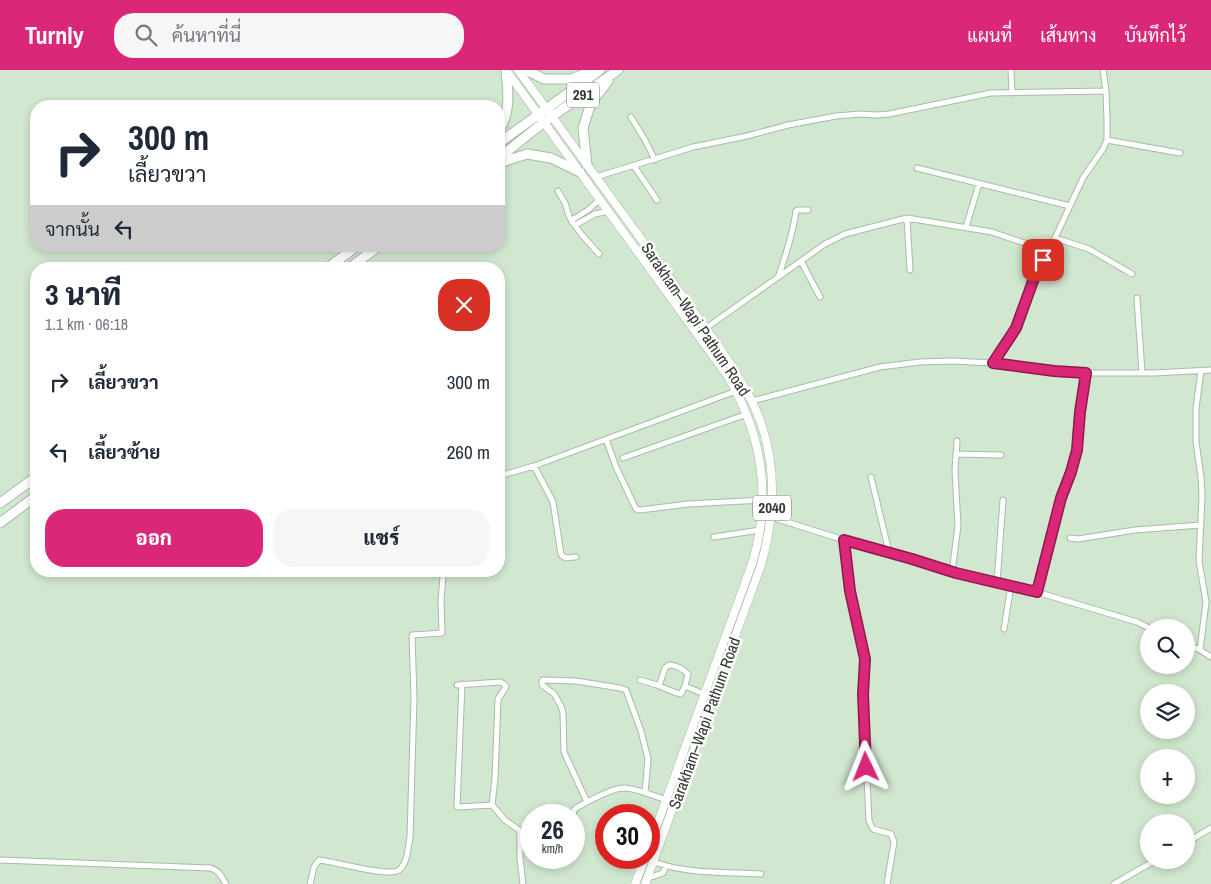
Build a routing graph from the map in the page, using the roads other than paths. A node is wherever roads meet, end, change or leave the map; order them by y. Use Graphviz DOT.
graph roads {
  1 [pos="506,70"];
  2 [pos="518,70"];
  3 [pos="526,70"];
  4 [pos="595,70"];
  5 [pos="600,70"];
  6 [pos="1011,70"];
  7 [pos="1103,70"];
  8 [pos="616,72"];
  9 [pos="1106,91"];
  10 [pos="1012,92"];
  11 [pos="546,109"];
  12 [pos="538,114"];
  13 [pos="505,116"];
  14 [pos="552,117"];
  15 [pos="631,117"];
  16 [pos="544,122"];
  17 [pos="505,139"];
  18 [pos="1107,140"];
  19 [pos="505,153"];
  20 [pos="1180,153"];
  21 [pos="655,160"];
  22 [pos="505,161"];
  23 [pos="634,166"];
  24 [pos="917,168"];
  25 [pos="584,169"];
  26 [pos="596,177"];
  27 [pos="978,184"];
  28 [pos="558,191"];
  29 [pos="600,199"];
  30 [pos="657,200"];
  31 [pos="1070,206"];
  32 [pos="808,210"];
  33 [pos="609,211"];
  34 [pos="907,218"];
  35 [pos="573,223"];
  36 [pos="966,227"];
  37 [pos="1055,238"];
  38 [pos="1048,251"];
  39 [pos="349,252"];
  40 [pos="370,252"];
  41 [pos="599,254"];
  42 [pos="801,261"];
  43 [pos="335,262"];
  44 [pos="357,262"];
  45 [pos="910,270"];
  46 [pos="1132,274"];
  47 [pos="779,276"];
  48 [pos="678,290"];
  49 [pos="670,296"];
  50 [pos="820,297"];
  51 [pos="1137,298"];
  52 [pos="706,328"];
  53 [pos="993,363"];
  54 [pos="1211,370"];
  55 [pos="1201,371"];
  56 [pos="1086,373"];
  57 [pos="1142,373"];
  58 [pos="736,391"];
  59 [pos="752,401"];
  60 [pos="747,414"];
  61 [pos="606,439"];
  62 [pos="957,441"];
  63 [pos="956,454"];
  64 [pos="1001,455"];
  65 [pos="623,458"];
  66 [pos="534,466"];
  67 [pos="505,474"];
  68 [pos="871,477"];
  69 [pos="30,481"];
  70 [pos="763,500"];
  71 [pos="1003,500"];
  72 [pos="30,501"];
  73 [pos="0,503"];
  74 [pos="771,517"];
  75 [pos="0,523"];
  76 [pos="1201,525"];
  77 [pos="760,530"];
  78 [pos="714,537"];
  79 [pos="1070,538"];
  80 [pos="844,540"];
  81 [pos="889,552"];
  82 [pos="576,557"];
  83 [pos="952,572"];
  84 [pos="443,577"];
  85 [pos="996,583"];
  86 [pos="1011,586"];
  87 [pos="1037,592"];
  88 [pos="1140,624"];
  89 [pos="1004,629"];
  90 [pos="1195,648"];
  91 [pos="1200,650"];
  92 [pos="1211,657"];
  93 [pos="640,680"];
  94 [pos="659,686"];
  95 [pos="685,686"];
  96 [pos="704,694"];
  97 [pos="690,733"];
  98 [pos="699,737"];
  99 [pos="645,793"];
  100 [pos="666,800"];
  101 [pos="587,802"];
  102 [pos="583,804"];
  103 [pos="492,805"];
  104 [pos="660,816"];
  105 [pos="1211,828"];
  106 [pos="1195,837"];
  107 [pos="660,845"];
  108 [pos="0,860"];
  109 [pos="660,864"];
  110 [pos="666,866"];
  111 [pos="641,869"];
  112 [pos="651,869"];
  113 [pos="1140,869"];
  114 [pos="761,874"];
  115 [pos="647,881"];
  116 [pos="226,884"];
  117 [pos="310,884"];
  118 [pos="523,884"];
  119 [pos="635,884"];
  120 [pos="887,884"];
  121 [pos="1114,884"];
  1 -- 12 [label="main road, Sarakham–Wapi Pathum Road / 2040"];
  1 -- 13 [label="highway"];
  2 -- 11 [label="main road, Sarakham–Wapi Pathum Road / 2040"];
  3 -- 4 [label="highway"];
  5 -- 11 [label="highway, 291"];
  6 -- 10 [label="street"];
  7 -- 9 [label="street"];
  8 -- 14 [label="highway, 291"];
  8 -- 25 [label="highway"];
  9 -- 10 [label="street"];
  9 -- 18 [label="street"];
  10 -- 21 [label="street"];
  11 -- 12 [label="highway, 291"];
  11 -- 14 [label="main road, Sarakham–Wapi Pathum Road / 2040"];
  12 -- 16 [label="main road, Sarakham–Wapi Pathum Road / 2040"];
  12 -- 17 [label="highway, 291"];
  14 -- 16 [label="highway, 291"];
  14 -- 25 [label="main road, Sarakham–Wapi Pathum Road / 2040"];
  15 -- 21 [label="street"];
  16 -- 19 [label="highway, 291"];
  16 -- 25 [label="main road, Sarakham–Wapi Pathum Road / 2040"];
  18 -- 20 [label="street"];
  18 -- 31 [label="street"];
  21 -- 23 [label="street"];
  22 -- 25 [label="highway"];
  23 -- 26 [label="street"];
  23 -- 30 [label="street"];
  24 -- 27 [label="street"];
  25 -- 26 [label="main road, Sarakham–Wapi Pathum Road / 2040"];
  25 -- 29 [label="main road, Sarakham–Wapi Pathum Road / 2040"];
  26 -- 48 [label="main road, Sarakham–Wapi Pathum Road / 2040"];
  27 -- 31 [label="street"];
  27 -- 36 [label="street"];
  28 -- 35 [label="street"];
  29 -- 33 [label="main road, Sarakham–Wapi Pathum Road / 2040"];
  29 -- 35 [label="street"];
  31 -- 37 [label="street"];
  32 -- 47 [label="street"];
  33 -- 35 [label="street"];
  33 -- 49 [label="main road, Sarakham–Wapi Pathum Road / 2040"];
  34 -- 36 [label="street"];
  34 -- 42 [label="street"];
  34 -- 45 [label="street"];
  35 -- 41 [label="street"];
  36 -- 38 [label="street"];
  37 -- 38 [label="street"];
  37 -- 46 [label="street"];
  38 -- 53 [label="street"];
  39 -- 43 [label="highway"];
  40 -- 44 [label="highway"];
  42 -- 47 [label="street"];
  42 -- 50 [label="street"];
  47 -- 52 [label="street"];
  48 -- 49 [label="main road"];
  48 -- 52 [label="main road, Sarakham–Wapi Pathum Road / 2040"];
  49 -- 58 [label="main road, Sarakham–Wapi Pathum Road / 2040"];
  51 -- 57 [label="street"];
  52 -- 59 [label="main road, Sarakham–Wapi Pathum Road / 2040"];
  53 -- 56 [label="street"];
  53 -- 59 [label="street"];
  54 -- 55 [label="street"];
  55 -- 57 [label="street"];
  55 -- 76 [label="street"];
  56 -- 57 [label="street"];
  56 -- 87 [label="street"];
  58 -- 60 [label="main road, Sarakham–Wapi Pathum Road / 2040"];
  58 -- 61 [label="street"];
  59 -- 74 [label="main road, Sarakham–Wapi Pathum Road / 2040"];
  60 -- 65 [label="street"];
  60 -- 70 [label="main road, Sarakham–Wapi Pathum Road / 2040"];
  61 -- 66 [label="street"];
  61 -- 70 [label="street"];
  62 -- 63 [label="street"];
  63 -- 64 [label="street"];
  63 -- 83 [label="street"];
  66 -- 67 [label="street"];
  66 -- 82 [label="street"];
  68 -- 81 [label="street"];
  69 -- 73 [label="highway"];
  70 -- 77 [label="main road, Sarakham–Wapi Pathum Road / 2040"];
  71 -- 85 [label="street"];
  72 -- 75 [label="highway"];
  74 -- 80 [label="street"];
  74 -- 98 [label="main road, Sarakham–Wapi Pathum Road / 2040"];
  76 -- 79 [label="street"];
  76 -- 91 [label="street"];
  77 -- 78 [label="street"];
  77 -- 96 [label="main road, Sarakham–Wapi Pathum Road / 2040"];
  80 -- 81 [label="street"];
  80 -- 120 [label="street"];
  81 -- 83 [label="street"];
  83 -- 85 [label="street"];
  84 -- 117 [label="street"];
  85 -- 86 [label="street"];
  86 -- 87 [label="street"];
  86 -- 89 [label="street"];
  87 -- 88 [label="street"];
  90 -- 91 [label="street"];
  91 -- 92 [label="street"];
  93 -- 94 [label="street"];
  94 -- 95 [label="street"];
  94 -- 95 [label="street"];
  95 -- 96 [label="street"];
  96 -- 97 [label="main road, Sarakham–Wapi Pathum Road / 2040"];
  97 -- 98 [label="main road"];
  97 -- 100 [label="main road, Sarakham–Wapi Pathum Road / 2040"];
  98 -- 107 [label="main road, Sarakham–Wapi Pathum Road / 2040"];
  99 -- 100 [label="street"];
  99 -- 101 [label="street"];
  99 -- 101 [label="street"];
  100 -- 104 [label="main road, Sarakham–Wapi Pathum Road / 2040"];
  101 -- 102 [label="street"];
  103 -- 103 [label="street"];
  103 -- 118 [label="street"];
  105 -- 106 [label="street"];
  108 -- 116 [label="street"];
  109 -- 110 [label="street"];
  110 -- 114 [label="street"];
  110 -- 115 [label="street"];
  111 -- 119 [label="main road"];
  112 -- 115 [label="main road, Sarakham–Wapi Pathum Road / 2040"];
  113 -- 121 [label="street"];
}
